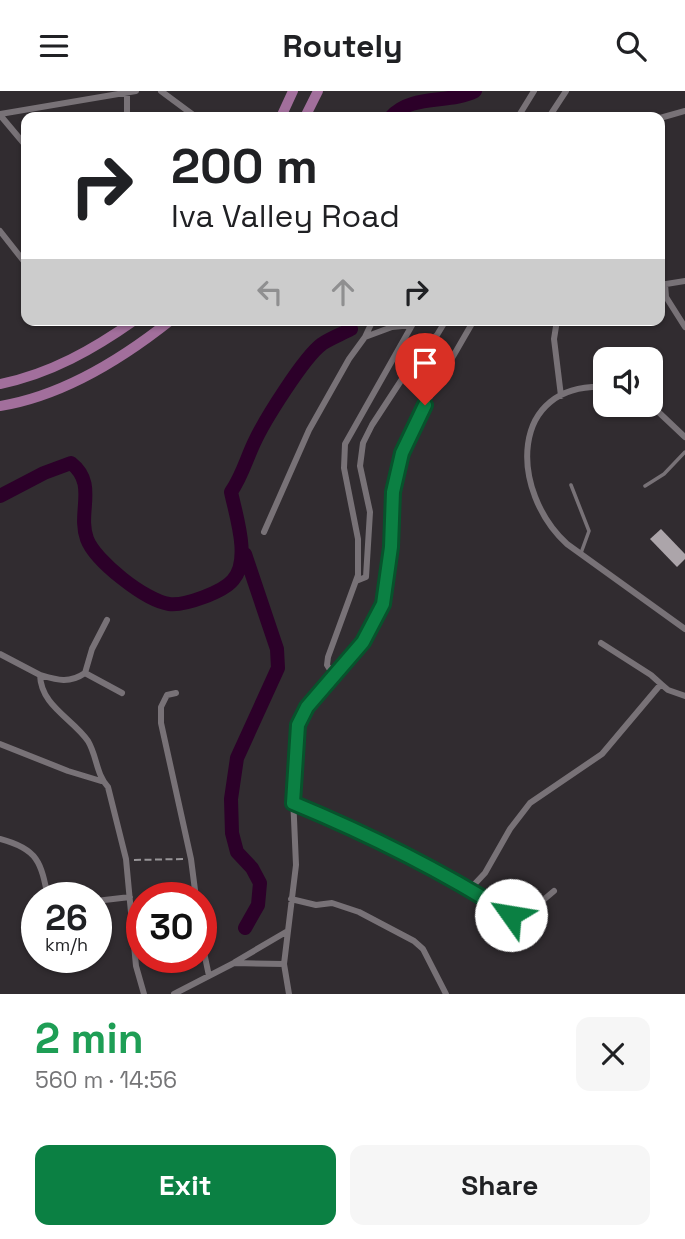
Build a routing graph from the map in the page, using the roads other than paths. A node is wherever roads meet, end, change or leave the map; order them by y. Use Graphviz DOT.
graph roads {
  1 [pos="136,91"];
  2 [pos="161,91"];
  3 [pos="293,91"];
  4 [pos="318,91"];
  5 [pos="534,91"];
  6 [pos="566,91"];
  7 [pos="127,93"];
  8 [pos="685,111"];
  9 [pos="128,112"];
  10 [pos="189,112"];
  11 [pos="283,112"];
  12 [pos="308,112"];
  13 [pos="521,112"];
  14 [pos="552,112"];
  15 [pos="0,114"];
  16 [pos="665,117"];
  17 [pos="21,140"];
  18 [pos="0,230"];
  19 [pos="21,257"];
  20 [pos="685,281"];
  21 [pos="665,284"];
  22 [pos="665,294"];
  23 [pos="126,326"];
  24 [pos="163,326"];
  25 [pos="370,326"];
  26 [pos="397,326"];
  27 [pos="411,326"];
  28 [pos="442,326"];
  29 [pos="471,326"];
  30 [pos="556,326"];
  31 [pos="685,327"];
  32 [pos="365,337"];
  33 [pos="0,384"];
  34 [pos="593,386"];
  35 [pos="561,395"];
  36 [pos="0,406"];
  37 [pos="663,416"];
  38 [pos="685,437"];
  39 [pos="685,452"];
  40 [pos="571,485"];
  41 [pos="645,486"];
  42 [pos="264,532"];
  43 [pos="581,555"];
  44 [pos="356,581"];
  45 [pos="107,620"];
  46 [pos="685,629"];
  47 [pos="601,643"];
  48 [pos="0,654"];
  49 [pos="85,673"];
  50 [pos="40,675"];
  51 [pos="334,676"];
  52 [pos="661,684"];
  53 [pos="122,693"];
  54 [pos="176,693"];
  55 [pos="685,695"];
  56 [pos="0,744"];
  57 [pos="101,781"];
  58 [pos="293,803"];
  59 [pos="0,839"];
  60 [pos="46,882"];
  61 [pos="128,882"];
  62 [pos="194,882"];
  63 [pos="470,889"];
  64 [pos="554,891"];
  65 [pos="291,898"];
  66 [pos="286,932"];
  67 [pos="234,963"];
  68 [pos="284,964"];
  69 [pos="138,973"];
  70 [pos="208,973"];
  71 [pos="209,976"];
  72 [pos="144,994"];
  73 [pos="174,994"];
  74 [pos="289,994"];
  75 [pos="446,994"];
  1 -- 7 [label="street"];
  2 -- 10 [label="street"];
  3 -- 11 [label="highway"];
  4 -- 12 [label="highway"];
  5 -- 13 [label="street"];
  6 -- 14 [label="street"];
  7 -- 9 [label="street"];
  7 -- 15 [label="street"];
  8 -- 16 [label="street"];
  15 -- 17 [label="street"];
  18 -- 19 [label="street"];
  20 -- 21 [label="street"];
  22 -- 31 [label="street"];
  23 -- 33 [label="highway"];
  24 -- 36 [label="highway"];
  25 -- 32 [label="street"];
  26 -- 32 [label="street"];
  27 -- 44 [label="street"];
  28 -- 44 [label="street"];
  29 -- 51 [label="street"];
  30 -- 35 [label="street"];
  32 -- 42 [label="street"];
  34 -- 35 [label="street"];
  35 -- 43 [label="street"];
  37 -- 38 [label="street"];
  39 -- 41 [label="lane"];
  40 -- 43 [label="lane"];
  43 -- 46 [label="street"];
  44 -- 51 [label="street"];
  45 -- 49 [label="street"];
  47 -- 52 [label="street"];
  48 -- 50 [label="street"];
  49 -- 50 [label="street"];
  49 -- 53 [label="street"];
  50 -- 57 [label="street"];
  51 -- 58 [label="street"];
  52 -- 55 [label="street"];
  52 -- 63 [label="street"];
  54 -- 62 [label="street"];
  56 -- 57 [label="street"];
  57 -- 61 [label="street"];
  58 -- 63 [label="street"];
  58 -- 65 [label="street"];
  59 -- 60 [label="street"];
  63 -- 64 [label="street"];
  65 -- 66 [label="street"];
  65 -- 75 [label="street"];
  66 -- 67 [label="street"];
  66 -- 68 [label="street"];
  67 -- 68 [label="street"];
  67 -- 71 [label="street"];
  68 -- 74 [label="street"];
  69 -- 72 [label="street"];
  70 -- 71 [label="street"];
  71 -- 73 [label="street"];
}
